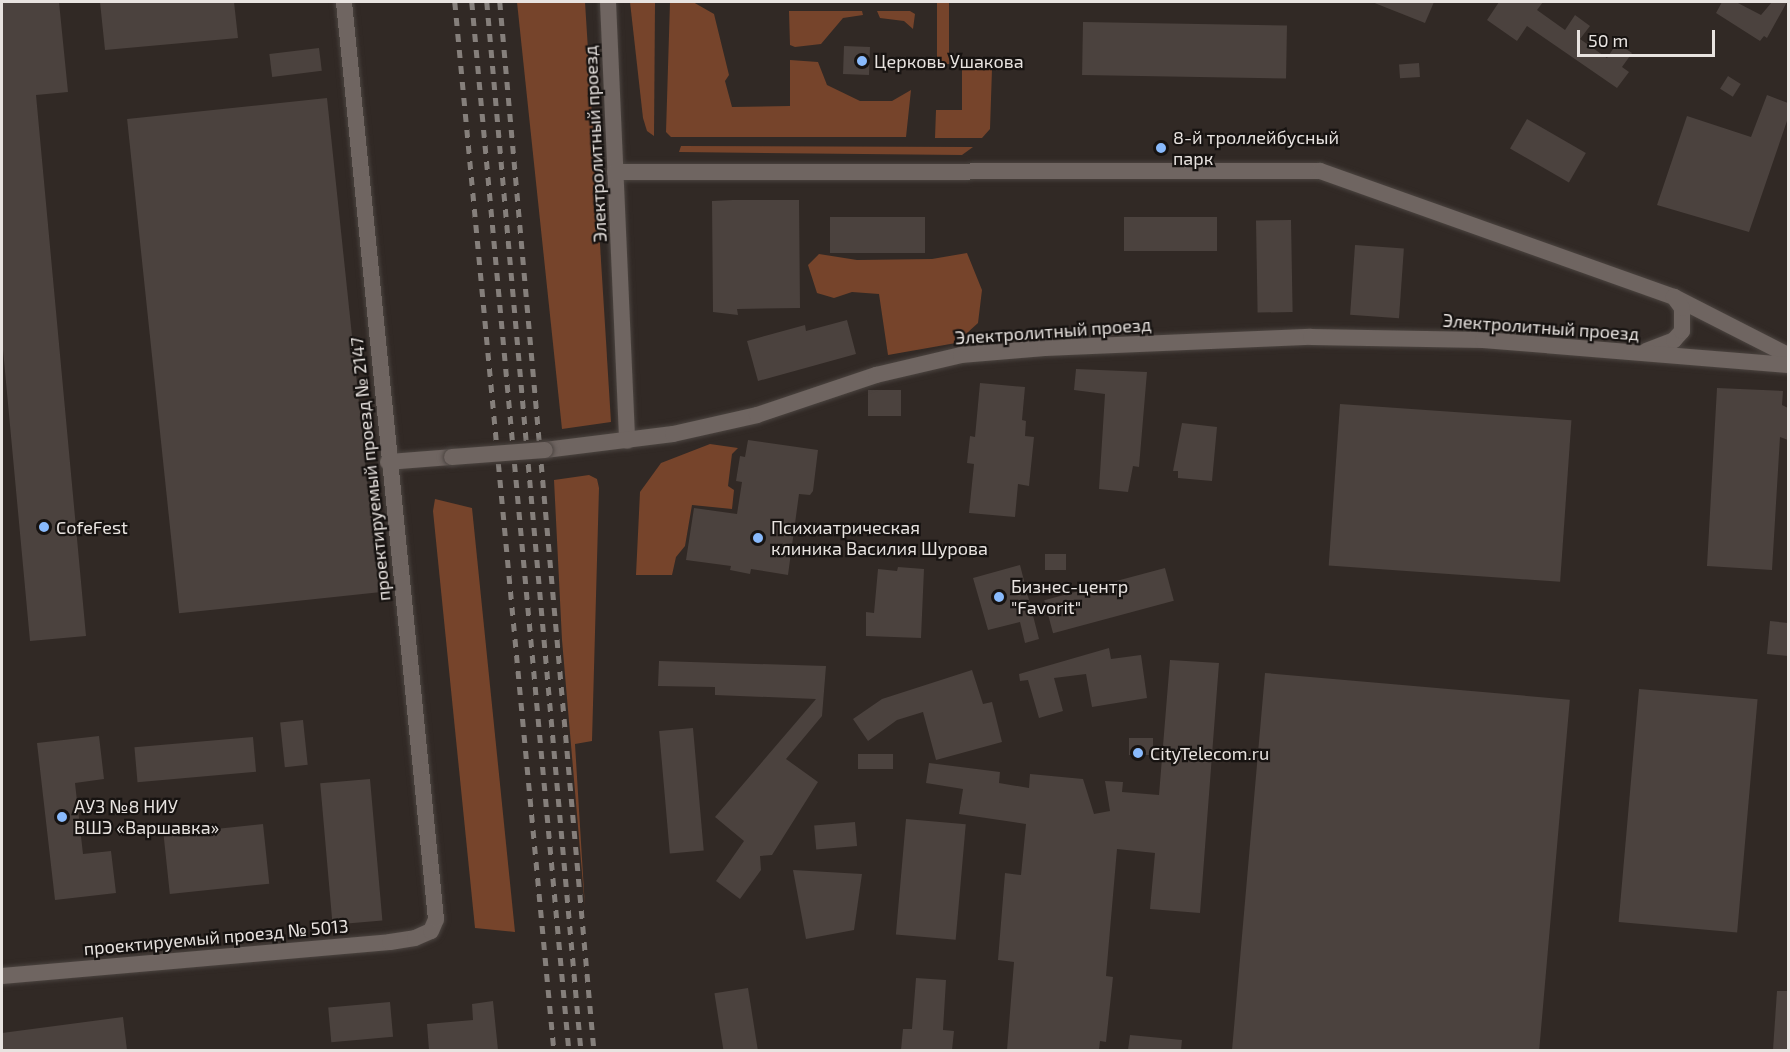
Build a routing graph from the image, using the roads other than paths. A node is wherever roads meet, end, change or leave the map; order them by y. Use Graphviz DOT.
graph roads {
  1 [pos="344,2"];
  2 [pos="608,2"];
  3 [pos="615,172"];
  4 [pos="1674,297"];
  5 [pos="1638,353"];
  6 [pos="1788,355"];
  7 [pos="1788,365"];
  8 [pos="627,441"];
  9 [pos="388,462"];
  10 [pos="431,931"];
  11 [pos="2,976"];
  1 -- 9 [label="street, проектируемый проезд № 2147"];
  2 -- 3 [label="street, Электролитный проезд"];
  3 -- 4 [label="street"];
  3 -- 8 [label="street, Электролитный проезд"];
  4 -- 5 [label="street"];
  4 -- 6 [label="street"];
  5 -- 7 [label="street, Электролитный проезд"];
  5 -- 8 [label="street, Электролитный проезд"];
  8 -- 9 [label="street, bridge"];
  9 -- 10 [label="street, проектируемый проезд № 2147"];
  10 -- 11 [label="street, проектируемый проезд № 5013"];
}
